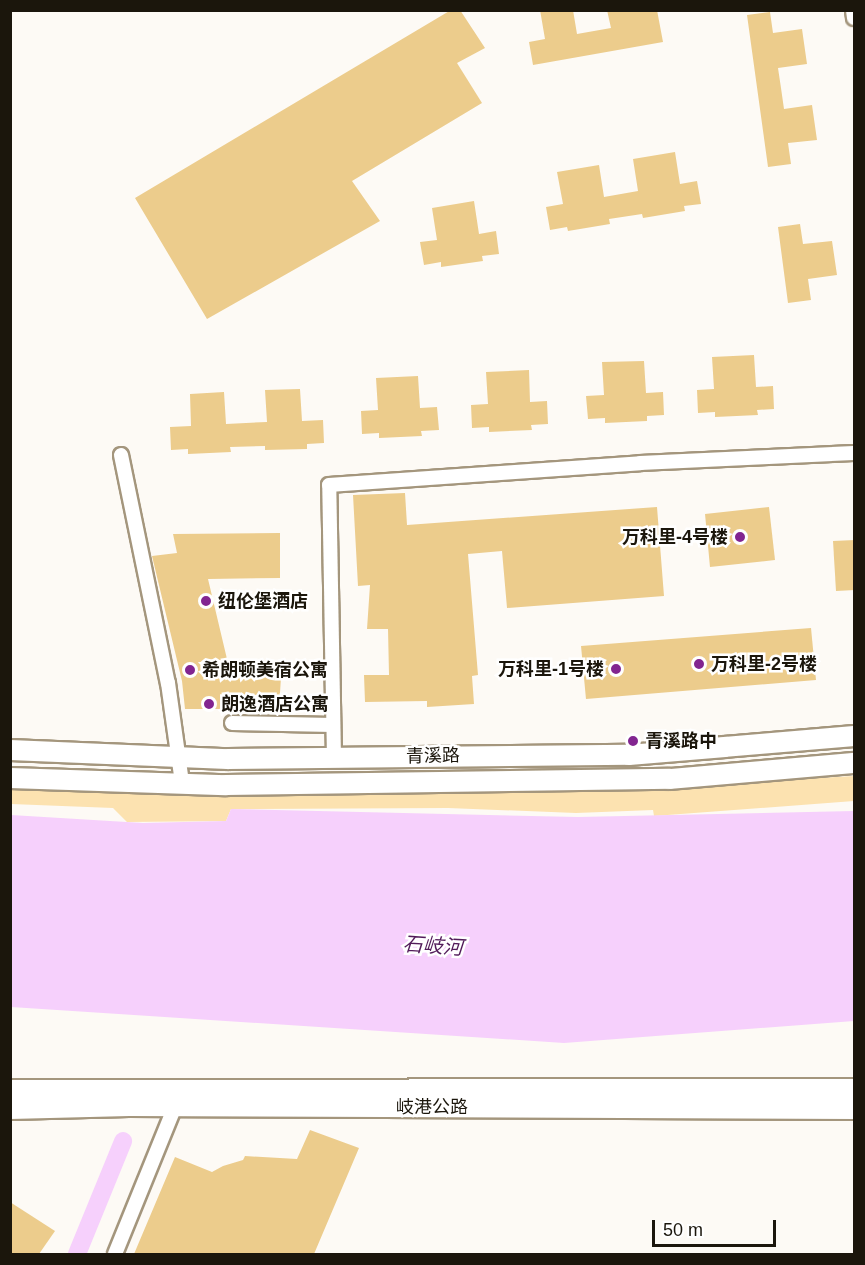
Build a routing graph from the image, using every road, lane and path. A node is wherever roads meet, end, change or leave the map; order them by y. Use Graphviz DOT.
graph roads {
  1 [pos="854,10"];
  2 [pos="855,18"];
  3 [pos="855,453"];
  4 [pos="122,455"];
  5 [pos="232,723"];
  6 [pos="333,725"];
  7 [pos="855,736"];
  8 [pos="10,750"];
  9 [pos="180,757"];
  10 [pos="334,758"];
  11 [pos="855,763"];
  12 [pos="10,778"];
  13 [pos="182,783"];
  14 [pos="855,1089"];
  15 [pos="10,1090"];
  16 [pos="178,1098"];
  17 [pos="10,1109"];
  18 [pos="855,1109"];
  19 [pos="115,1254"];
  1 -- 2 [label="street"];
  3 -- 6 [label="street"];
  4 -- 9 [label="street"];
  5 -- 6 [label="street"];
  6 -- 10 [label="street"];
  7 -- 10 [label="main road, 青溪路"];
  8 -- 9 [label="main road, 青溪路"];
  9 -- 10 [label="main road, 青溪路"];
  9 -- 13 [label="street"];
  11 -- 13 [label="main road, 青溪路"];
  12 -- 13 [label="main road, 青溪路"];
  14 -- 16 [label="main road, 岐港公路"];
  15 -- 16 [label="main road, 岐港公路"];
  16 -- 17 [label="main road, 岐港公路"];
  16 -- 18 [label="main road, 岐港公路"];
  16 -- 19 [label="street"];
}
